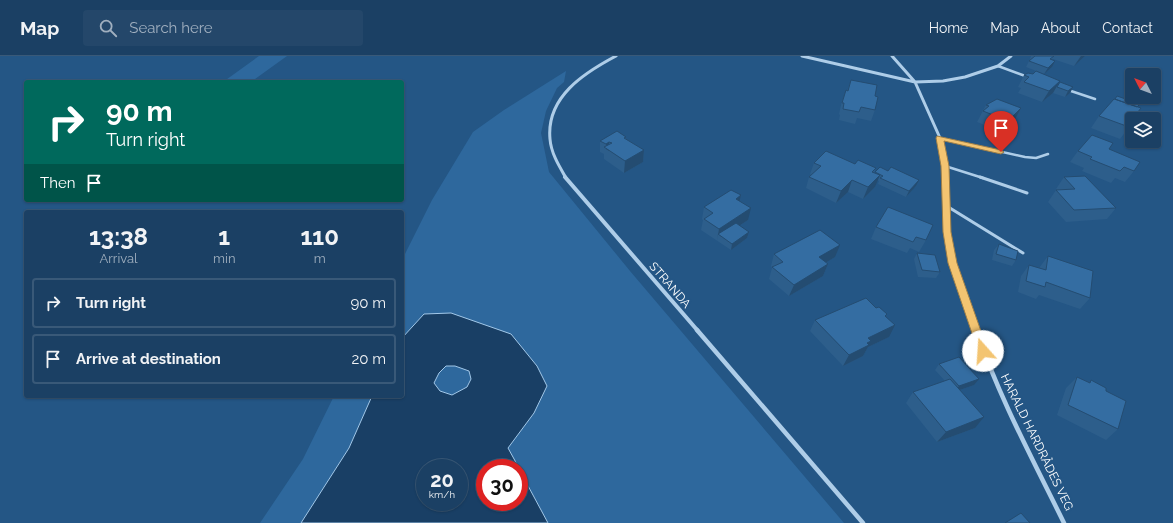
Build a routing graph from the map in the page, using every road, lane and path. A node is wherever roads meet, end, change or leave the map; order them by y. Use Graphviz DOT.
graph roads {
  1 [pos="616,56"];
  2 [pos="802,56"];
  3 [pos="892,56"];
  4 [pos="1011,56"];
  5 [pos="998,66"];
  6 [pos="1029,77"];
  7 [pos="915,82"];
  8 [pos="1065,89"];
  9 [pos="1094,99"];
  10 [pos="940,138"];
  11 [pos="1048,154"];
  12 [pos="945,166"];
  13 [pos="1027,193"];
  14 [pos="945,205"];
  15 [pos="1023,253"];
  16 [pos="863,523"];
  17 [pos="1064,523"];
  1 -- 16 [label="street, STRANDA"];
  2 -- 7 [label="street"];
  3 -- 7 [label="street, HARALD HARDRÅDES VEG"];
  4 -- 5 [label="street"];
  5 -- 6 [label="lane"];
  5 -- 7 [label="street"];
  7 -- 10 [label="street, HARALD HARDRÅDES VEG"];
  8 -- 9 [label="lane"];
  10 -- 11 [label="lane"];
  10 -- 12 [label="street, HARALD HARDRÅDES VEG"];
  12 -- 13 [label="lane"];
  12 -- 14 [label="street, HARALD HARDRÅDES VEG"];
  14 -- 15 [label="lane"];
  14 -- 17 [label="street, HARALD HARDRÅDES VEG"];
}
